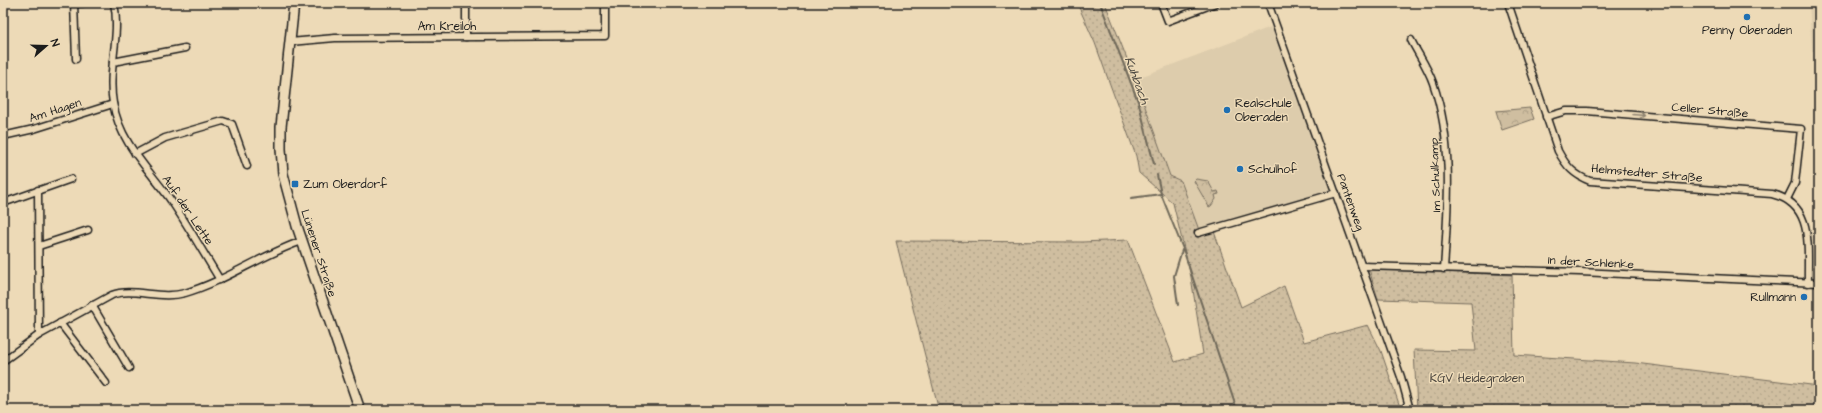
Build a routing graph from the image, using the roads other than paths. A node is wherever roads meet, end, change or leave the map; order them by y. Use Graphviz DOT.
graph roads {
  1 [pos="83,3"];
  2 [pos="114,3"];
  3 [pos="294,3"];
  4 [pos="466,3"];
  5 [pos="606,3"];
  6 [pos="1161,3"];
  7 [pos="1216,3"];
  8 [pos="1268,3"];
  9 [pos="1508,3"];
  10 [pos="74,4"];
  11 [pos="466,37"];
  12 [pos="1411,40"];
  13 [pos="290,42"];
  14 [pos="185,48"];
  15 [pos="76,59"];
  16 [pos="113,62"];
  17 [pos="113,104"];
  18 [pos="1546,117"];
  19 [pos="3,136"];
  20 [pos="135,154"];
  21 [pos="247,166"];
  22 [pos="71,179"];
  23 [pos="38,190"];
  24 [pos="1336,193"];
  25 [pos="1786,199"];
  26 [pos="3,203"];
  27 [pos="88,230"];
  28 [pos="1198,233"];
  29 [pos="302,241"];
  30 [pos="39,246"];
  31 [pos="1362,266"];
  32 [pos="1444,268"];
  33 [pos="220,280"];
  34 [pos="1808,283"];
  35 [pos="1819,283"];
  36 [pos="92,305"];
  37 [pos="60,323"];
  38 [pos="38,336"];
  39 [pos="3,361"];
  40 [pos="129,368"];
  41 [pos="106,383"];
  42 [pos="1409,408"];
  43 [pos="360,410"];
  1 -- 10 [label="street"];
  2 -- 16 [label="street, Auf der Lette"];
  3 -- 13 [label="main road, Lünener Straße"];
  4 -- 11 [label="street"];
  5 -- 11 [label="street, Am Kreiloh"];
  6 -- 7 [label="street"];
  8 -- 24 [label="street, Pantenweg"];
  9 -- 18 [label="street, Helmstedter Straße"];
  10 -- 15 [label="street"];
  11 -- 13 [label="street, Am Kreiloh"];
  12 -- 32 [label="street, Im Schulkamp"];
  13 -- 29 [label="main road, Lünener Straße"];
  14 -- 16 [label="street"];
  16 -- 17 [label="street, Auf der Lette"];
  17 -- 19 [label="street, Am Hagen"];
  17 -- 20 [label="street, Auf der Lette"];
  18 -- 25 [label="street, Helmstedter Straße"];
  18 -- 25 [label="street, Celler Straße, one-way"];
  20 -- 21 [label="street"];
  20 -- 33 [label="street, Auf der Lette"];
  22 -- 23 [label="street"];
  23 -- 26 [label="street"];
  23 -- 30 [label="street"];
  24 -- 28 [label="street"];
  24 -- 31 [label="street, Pantenweg"];
  25 -- 34 [label="street, Helmstedter Straße"];
  27 -- 30 [label="street"];
  29 -- 33 [label="street"];
  29 -- 43 [label="main road, Lünener Straße"];
  30 -- 38 [label="street"];
  31 -- 32 [label="street, In der Schlenke"];
  31 -- 42 [label="street, Pantenweg"];
  32 -- 34 [label="street, In der Schlenke"];
  33 -- 36 [label="street"];
  34 -- 35 [label="street, In der Schlenke"];
  36 -- 37 [label="street"];
  36 -- 40 [label="street"];
  37 -- 38 [label="street"];
  37 -- 41 [label="street"];
  38 -- 39 [label="street"];
}
